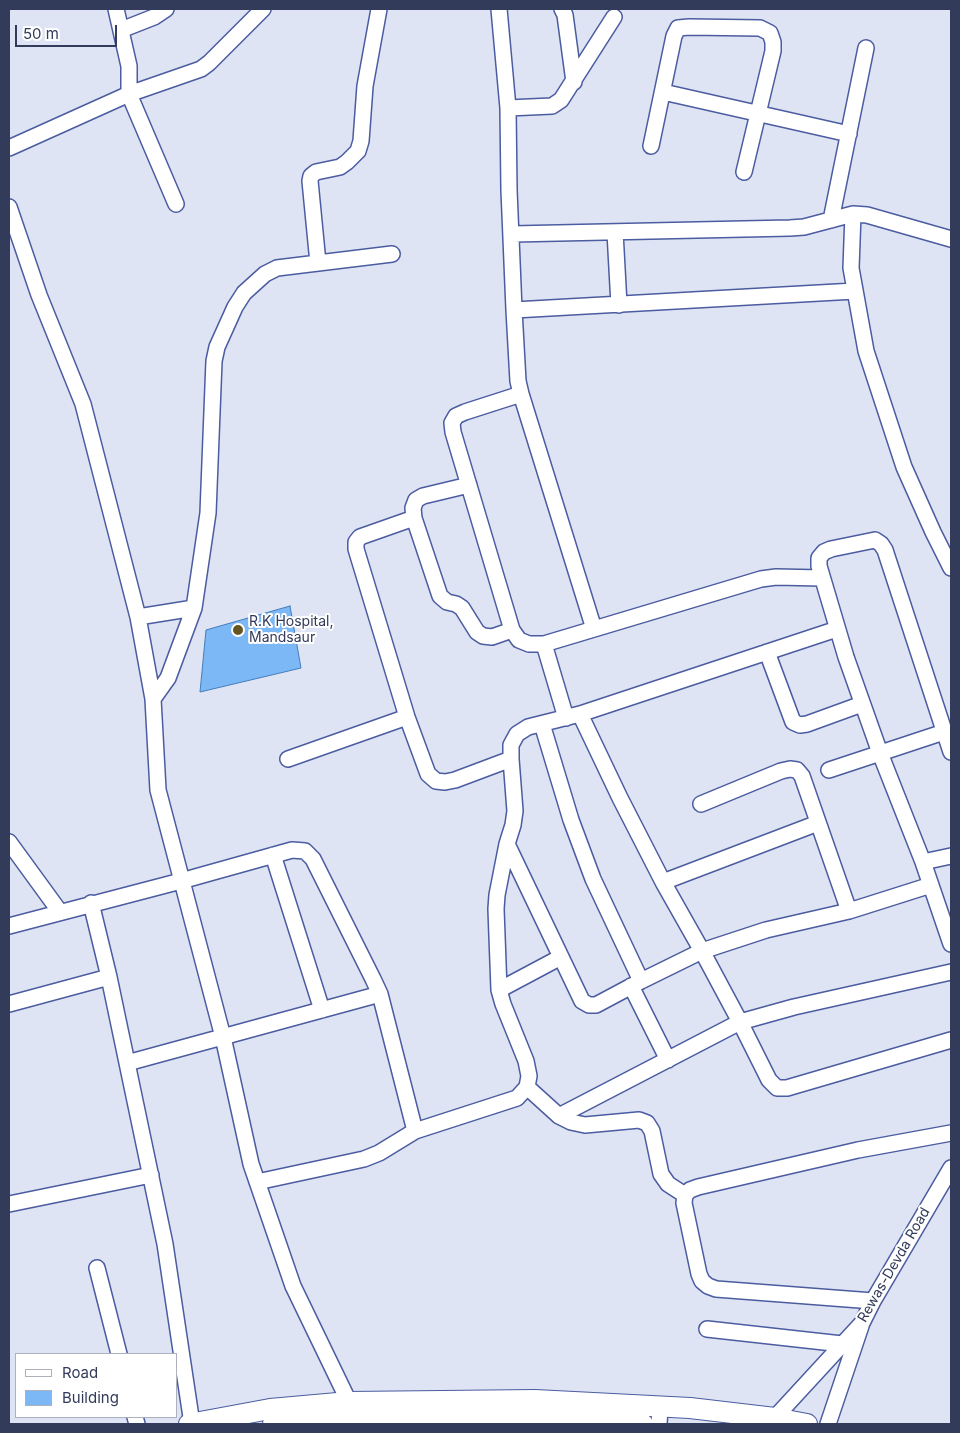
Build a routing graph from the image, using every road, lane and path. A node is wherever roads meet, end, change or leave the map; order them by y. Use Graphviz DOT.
graph roads {
  1 [pos="116,9"];
  2 [pos="166,9"];
  3 [pos="262,9"];
  4 [pos="379,9"];
  5 [pos="499,9"];
  6 [pos="562,9"];
  7 [pos="614,16"];
  8 [pos="121,30"];
  9 [pos="866,48"];
  10 [pos="574,82"];
  11 [pos="663,92"];
  12 [pos="129,94"];
  13 [pos="508,108"];
  14 [pos="758,114"];
  15 [pos="849,134"];
  16 [pos="652,146"];
  17 [pos="9,148"];
  18 [pos="744,172"];
  19 [pos="176,204"];
  20 [pos="9,207"];
  21 [pos="853,214"];
  22 [pos="831,220"];
  23 [pos="616,232"];
  24 [pos="512,234"];
  25 [pos="951,239"];
  26 [pos="392,254"];
  27 [pos="318,263"];
  28 [pos="855,291"];
  29 [pos="619,305"];
  30 [pos="514,310"];
  31 [pos="521,394"];
  32 [pos="469,485"];
  33 [pos="414,518"];
  34 [pos="951,568"];
  35 [pos="822,578"];
  36 [pos="194,608"];
  37 [pos="138,617"];
  38 [pos="594,629"];
  39 [pos="837,629"];
  40 [pos="512,630"];
  41 [pos="544,644"];
  42 [pos="767,652"];
  43 [pos="153,699"];
  44 [pos="862,704"];
  45 [pos="407,716"];
  46 [pos="573,716"];
  47 [pos="542,724"];
  48 [pos="944,732"];
  49 [pos="951,752"];
  50 [pos="880,753"];
  51 [pos="288,759"];
  52 [pos="510,759"];
  53 [pos="829,770"];
  54 [pos="701,804"];
  55 [pos="818,822"];
  56 [pos="9,842"];
  57 [pos="507,844"];
  58 [pos="273,855"];
  59 [pos="951,856"];
  60 [pos="923,862"];
  61 [pos="181,881"];
  62 [pos="663,882"];
  63 [pos="931,886"];
  64 [pos="91,903"];
  65 [pos="849,911"];
  66 [pos="60,912"];
  67 [pos="9,926"];
  68 [pos="951,944"];
  69 [pos="702,951"];
  70 [pos="561,957"];
  71 [pos="951,972"];
  72 [pos="108,976"];
  73 [pos="636,983"];
  74 [pos="499,990"];
  75 [pos="380,994"];
  76 [pos="9,1004"];
  77 [pos="322,1010"];
  78 [pos="740,1022"];
  79 [pos="223,1037"];
  80 [pos="951,1040"];
  81 [pos="668,1060"];
  82 [pos="127,1063"];
  83 [pos="527,1087"];
  84 [pos="560,1116"];
  85 [pos="415,1131"];
  86 [pos="951,1133"];
  87 [pos="951,1168"];
  88 [pos="151,1176"];
  89 [pos="257,1182"];
  90 [pos="947,1185"];
  91 [pos="685,1195"];
  92 [pos="9,1204"];
  93 [pos="97,1268"];
  94 [pos="873,1301"];
  95 [pos="862,1322"];
  96 [pos="707,1329"];
  97 [pos="842,1344"];
  98 [pos="119,1353"];
  99 [pos="349,1402"];
  100 [pos="660,1415"];
  101 [pos="272,1419"];
  102 [pos="772,1421"];
  103 [pos="332,1422"];
  104 [pos="191,1424"];
  105 [pos="644,1424"];
  106 [pos="807,1424"];
  107 [pos="828,1424"];
  1 -- 8 [label="street"];
  2 -- 8 [label="street"];
  3 -- 12 [label="street"];
  4 -- 27 [label="street"];
  5 -- 13 [label="street"];
  6 -- 10 [label="street"];
  7 -- 10 [label="street"];
  8 -- 12 [label="street"];
  9 -- 15 [label="street"];
  10 -- 13 [label="street"];
  11 -- 14 [label="street"];
  11 -- 14 [label="street"];
  11 -- 16 [label="street"];
  12 -- 17 [label="street"];
  12 -- 19 [label="street"];
  13 -- 24 [label="street"];
  14 -- 15 [label="street"];
  14 -- 18 [label="street"];
  15 -- 22 [label="street"];
  20 -- 37 [label="street"];
  21 -- 22 [label="street"];
  21 -- 25 [label="street"];
  21 -- 28 [label="street"];
  22 -- 23 [label="street"];
  23 -- 24 [label="street"];
  23 -- 29 [label="street"];
  24 -- 30 [label="street"];
  26 -- 27 [label="street"];
  27 -- 36 [label="street"];
  28 -- 29 [label="street"];
  28 -- 34 [label="street"];
  29 -- 30 [label="street"];
  30 -- 31 [label="street"];
  31 -- 32 [label="street"];
  31 -- 38 [label="street"];
  32 -- 33 [label="street"];
  32 -- 40 [label="street"];
  33 -- 40 [label="street"];
  33 -- 45 [label="street"];
  35 -- 38 [label="street"];
  35 -- 39 [label="street"];
  35 -- 48 [label="street"];
  36 -- 37 [label="street"];
  36 -- 43 [label="street"];
  37 -- 43 [label="street"];
  38 -- 41 [label="street"];
  39 -- 42 [label="street"];
  39 -- 44 [label="street"];
  40 -- 41 [label="street"];
  41 -- 46 [label="street"];
  42 -- 44 [label="street"];
  42 -- 46 [label="street"];
  43 -- 61 [label="street"];
  44 -- 50 [label="street"];
  45 -- 51 [label="street"];
  45 -- 52 [label="street"];
  46 -- 47 [label="street"];
  46 -- 62 [label="street"];
  47 -- 52 [label="street"];
  47 -- 73 [label="street"];
  48 -- 49 [label="street"];
  48 -- 50 [label="street"];
  50 -- 53 [label="street"];
  50 -- 60 [label="street"];
  52 -- 57 [label="street"];
  54 -- 55 [label="street"];
  55 -- 62 [label="street"];
  55 -- 65 [label="street"];
  56 -- 66 [label="street"];
  57 -- 70 [label="street"];
  57 -- 74 [label="street"];
  58 -- 61 [label="street"];
  58 -- 75 [label="street"];
  58 -- 77 [label="street"];
  59 -- 60 [label="street"];
  60 -- 63 [label="street"];
  61 -- 64 [label="street"];
  61 -- 79 [label="street"];
  62 -- 69 [label="street"];
  63 -- 65 [label="street"];
  63 -- 68 [label="street"];
  64 -- 66 [label="street"];
  64 -- 72 [label="street"];
  65 -- 69 [label="street"];
  66 -- 67 [label="street"];
  69 -- 73 [label="street"];
  69 -- 78 [label="street"];
  70 -- 73 [label="street"];
  70 -- 74 [label="street"];
  71 -- 78 [label="street"];
  72 -- 76 [label="street"];
  72 -- 82 [label="street"];
  73 -- 81 [label="street"];
  74 -- 83 [label="street"];
  75 -- 77 [label="street"];
  75 -- 85 [label="street"];
  77 -- 79 [label="street"];
  78 -- 80 [label="street"];
  78 -- 81 [label="street"];
  79 -- 82 [label="street"];
  79 -- 89 [label="street"];
  81 -- 84 [label="street"];
  82 -- 88 [label="street"];
  83 -- 84 [label="street"];
  83 -- 85 [label="street"];
  84 -- 91 [label="street"];
  85 -- 89 [label="street"];
  86 -- 91 [label="street"];
  87 -- 90 [label="street, Rewas-Devda Road"];
  88 -- 92 [label="street"];
  88 -- 104 [label="street"];
  89 -- 99 [label="street"];
  90 -- 94 [label="street, Rewas-Devda Road"];
  91 -- 94 [label="street"];
  93 -- 98 [label="street"];
  94 -- 95 [label="street, Rewas-Devda Road"];
  95 -- 97 [label="street, Rewas-Devda Road"];
  95 -- 107 [label="street"];
  96 -- 97 [label="street"];
  97 -- 102 [label="street, Rewas-Devda Road"];
  99 -- 100 [label="main road"];
  99 -- 101 [label="main road"];
  100 -- 102 [label="main road"];
  101 -- 103 [label="main road"];
  101 -- 104 [label="main road"];
  102 -- 106 [label="main road"];
  103 -- 105 [label="main road"];
}
